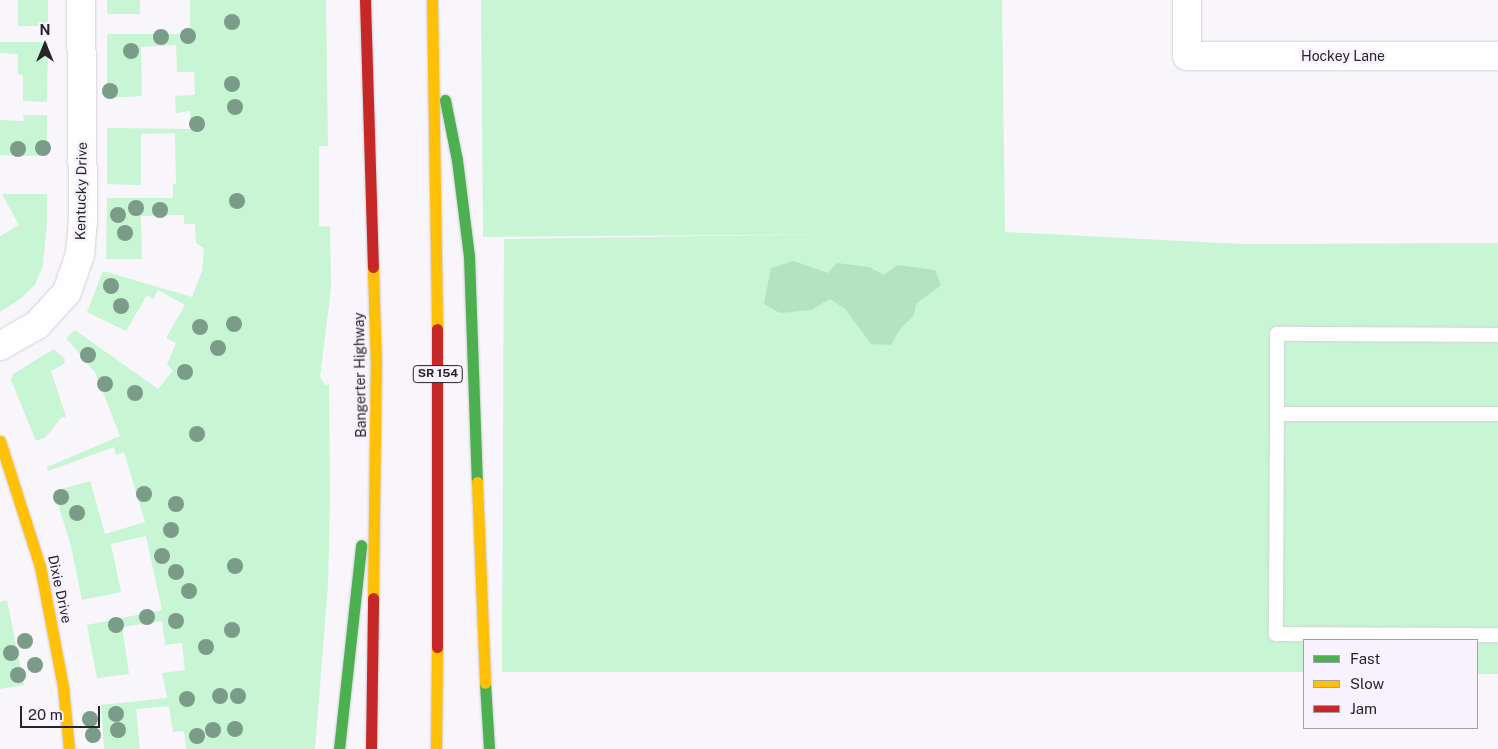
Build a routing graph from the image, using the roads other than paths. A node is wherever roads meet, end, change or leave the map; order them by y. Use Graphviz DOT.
graph roads {
  1 [pos="81,0"];
  2 [pos="364,0"];
  3 [pos="432,0"];
  4 [pos="1188,0"];
  5 [pos="432,51"];
  6 [pos="1498,56"];
  7 [pos="1498,335"];
  8 [pos="0,346"];
  9 [pos="1277,414"];
  10 [pos="1498,414"];
  11 [pos="0,441"];
  12 [pos="376,452"];
  13 [pos="1498,635"];
  14 [pos="69,749"];
  15 [pos="338,749"];
  16 [pos="371,749"];
  17 [pos="436,749"];
  18 [pos="489,749"];
  1 -- 8 [label="street, Kentucky Drive"];
  2 -- 12 [label="main road, Bangerter Highway"];
  3 -- 5 [label="main road, SR 154"];
  4 -- 6 [label="street, Hockey Lane"];
  5 -- 17 [label="main road, SR 154"];
  5 -- 18 [label="main road"];
  7 -- 9 [label="lane"];
  9 -- 10 [label="lane"];
  9 -- 13 [label="lane"];
  11 -- 14 [label="main road, Dixie Drive"];
  12 -- 15 [label="main road"];
  12 -- 16 [label="main road, Bangerter Highway"];
}
